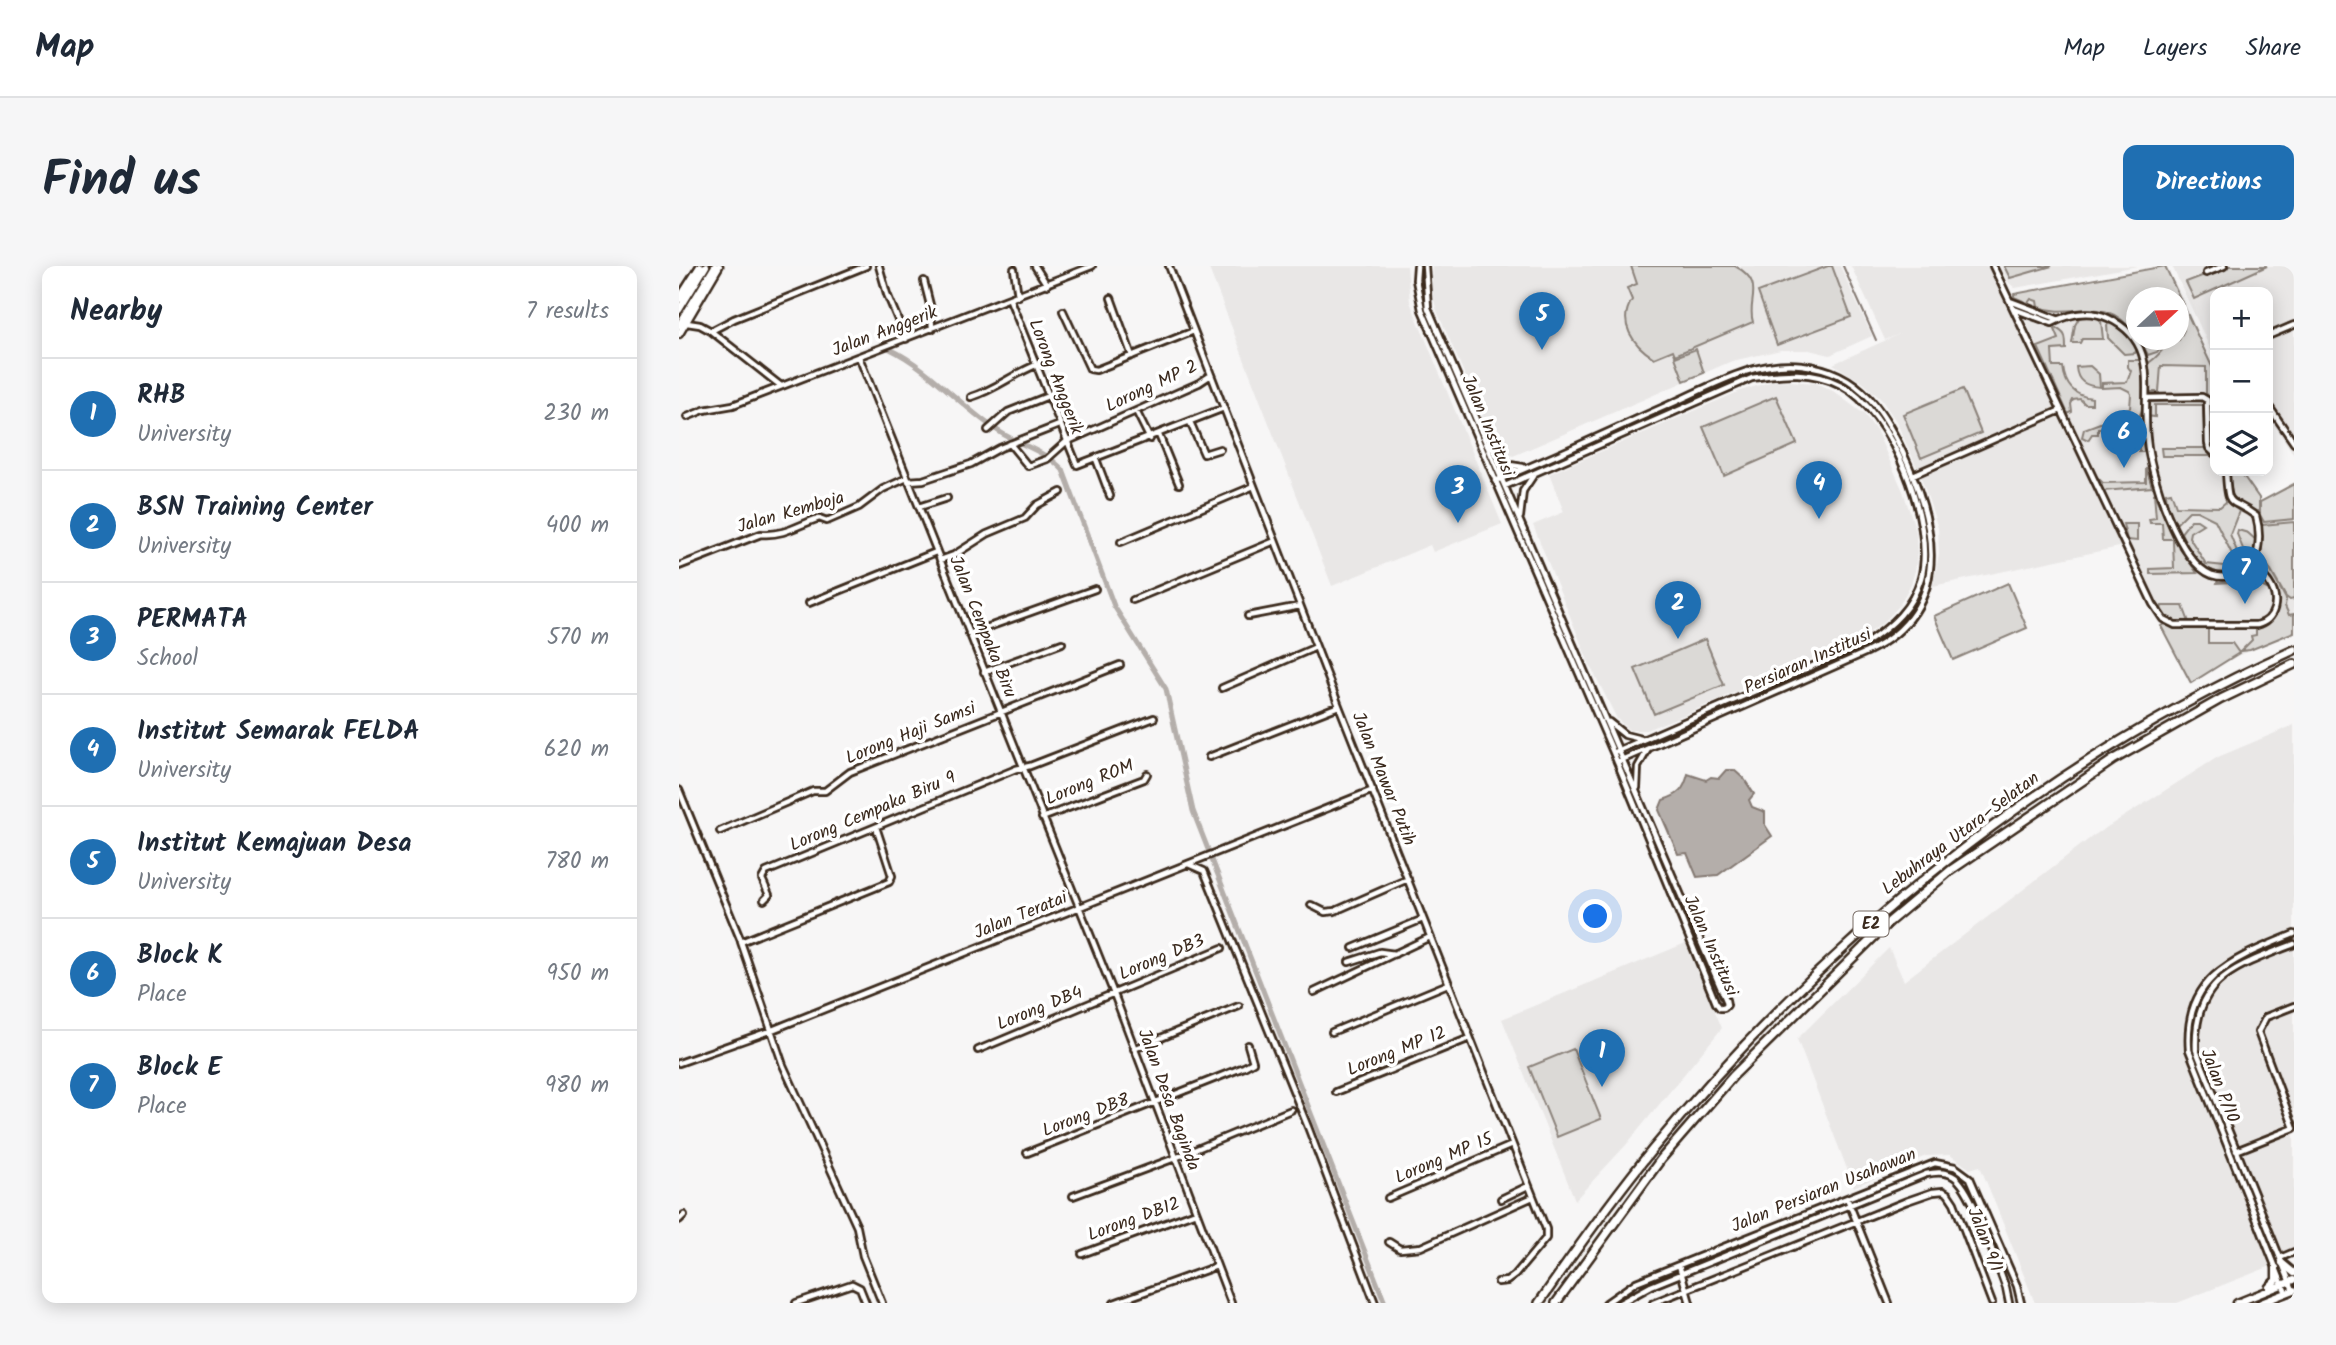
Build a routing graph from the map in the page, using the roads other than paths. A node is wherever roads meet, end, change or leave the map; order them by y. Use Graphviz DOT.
graph roads {
  1 [pos="700,266"];
  2 [pos="706,266"];
  3 [pos="717,266"];
  4 [pos="866,266"];
  5 [pos="879,266"];
  6 [pos="1035,266"];
  7 [pos="1092,266"];
  8 [pos="1168,266"];
  9 [pos="1417,266"];
  10 [pos="1425,266"];
  11 [pos="1993,266"];
  12 [pos="2224,266"];
  13 [pos="1014,269"];
  14 [pos="2206,273"];
  15 [pos="924,281"];
  16 [pos="1047,285"];
  17 [pos="1018,296"];
  18 [pos="1111,298"];
  19 [pos="679,299"];
  20 [pos="1010,300"];
  21 [pos="2009,301"];
  22 [pos="2013,309"];
  23 [pos="679,310"];
  24 [pos="1063,311"];
  25 [pos="2059,319"];
  26 [pos="683,324"];
  27 [pos="2294,325"];
  28 [pos="932,329"];
  29 [pos="711,331"];
  30 [pos="1194,331"];
  31 [pos="679,334"];
  32 [pos="2273,334"];
  33 [pos="906,339"];
  34 [pos="1132,356"];
  35 [pos="859,357"];
  36 [pos="1036,365"];
  37 [pos="1211,375"];
  38 [pos="782,387"];
  39 [pos="1048,396"];
  40 [pos="971,397"];
  41 [pos="2147,398"];
  42 [pos="1224,408"];
  43 [pos="1136,411"];
  44 [pos="2061,411"];
  45 [pos="2273,412"];
  46 [pos="687,417"];
  47 [pos="1190,422"];
  48 [pos="1059,425"];
  49 [pos="990,428"];
  50 [pos="1159,435"];
  51 [pos="1150,439"];
  52 [pos="1486,441"];
  53 [pos="1016,442"];
  54 [pos="1066,442"];
  55 [pos="2294,443"];
  56 [pos="1220,449"];
  57 [pos="2210,449"];
  58 [pos="1096,459"];
  59 [pos="1530,466"];
  60 [pos="1536,473"];
  61 [pos="1913,475"];
  62 [pos="2227,476"];
  63 [pos="1502,478"];
  64 [pos="908,480"];
  65 [pos="1495,481"];
  66 [pos="1179,484"];
  67 [pos="1254,486"];
  68 [pos="1505,486"];
  69 [pos="1499,489"];
  70 [pos="1061,492"];
  71 [pos="1110,496"];
  72 [pos="947,498"];
  73 [pos="919,507"];
  74 [pos="1520,521"];
  75 [pos="1275,541"];
  76 [pos="1121,542"];
  77 [pos="936,552"];
  78 [pos="940,560"];
  79 [pos="679,566"];
  80 [pos="2253,567"];
  81 [pos="1095,589"];
  82 [pos="1133,600"];
  83 [pos="809,603"];
  84 [pos="1300,606"];
  85 [pos="1248,616"];
  86 [pos="969,634"];
  87 [pos="1062,643"];
  88 [pos="1316,647"];
  89 [pos="2294,650"];
  90 [pos="2294,664"];
  91 [pos="1120,665"];
  92 [pos="984,672"];
  93 [pos="1222,688"];
  94 [pos="1339,706"];
  95 [pos="1000,712"];
  96 [pos="1154,718"];
  97 [pos="1606,719"];
  98 [pos="1644,739"];
  99 [pos="1650,748"];
  100 [pos="1616,751"];
  101 [pos="1209,757"];
  102 [pos="1623,760"];
  103 [pos="1617,762"];
  104 [pos="1022,768"];
  105 [pos="1147,774"];
  106 [pos="679,790"];
  107 [pos="1373,790"];
  108 [pos="1637,793"];
  109 [pos="1042,818"];
  110 [pos="876,827"];
  111 [pos="720,831"];
  112 [pos="1187,864"];
  113 [pos="1408,879"];
  114 [pos="764,900"];
  115 [pos="1311,905"];
  116 [pos="1079,908"];
  117 [pos="1423,919"];
  118 [pos="2294,934"];
  119 [pos="1430,937"];
  120 [pos="741,942"];
  121 [pos="2294,944"];
  122 [pos="1222,948"];
  123 [pos="1353,948"];
  124 [pos="1396,954"];
  125 [pos="1349,962"];
  126 [pos="1448,984"];
  127 [pos="1314,992"];
  128 [pos="1114,994"];
  129 [pos="1240,1006"];
  130 [pos="2294,1006"];
  131 [pos="772,1030"];
  132 [pos="1332,1032"];
  133 [pos="1470,1038"];
  134 [pos="1248,1045"];
  135 [pos="1134,1049"];
  136 [pos="978,1050"];
  137 [pos="679,1063"];
  138 [pos="1336,1092"];
  139 [pos="1155,1104"];
  140 [pos="1291,1110"];
  141 [pos="2292,1114"];
  142 [pos="2294,1128"];
  143 [pos="1512,1145"];
  144 [pos="2237,1151"];
  145 [pos="1027,1153"];
  146 [pos="2230,1153"];
  147 [pos="1175,1158"];
  148 [pos="1528,1186"];
  149 [pos="1073,1196"];
  150 [pos="1533,1197"];
  151 [pos="1388,1198"];
  152 [pos="1847,1198"];
  153 [pos="1501,1199"];
  154 [pos="1850,1206"];
  155 [pos="1196,1212"];
  156 [pos="684,1215"];
  157 [pos="679,1220"];
  158 [pos="1856,1221"];
  159 [pos="1389,1242"];
  160 [pos="2294,1252"];
  161 [pos="1082,1254"];
  162 [pos="2280,1263"];
  163 [pos="1679,1265"];
  164 [pos="1217,1266"];
  165 [pos="2294,1273"];
  166 [pos="1681,1275"];
  167 [pos="1498,1282"];
  168 [pos="2289,1282"];
  169 [pos="1684,1289"];
  170 [pos="2291,1291"];
  171 [pos="2262,1293"];
  172 [pos="796,1303"];
  173 [pos="866,1303"];
  174 [pos="882,1303"];
  175 [pos="1114,1303"];
  176 [pos="1231,1303"];
  177 [pos="1375,1303"];
  178 [pos="1539,1303"];
  179 [pos="1556,1303"];
  180 [pos="1606,1303"];
  181 [pos="1620,1303"];
  182 [pos="1653,1303"];
  183 [pos="1690,1303"];
  184 [pos="1889,1303"];
  185 [pos="1992,1303"];
  186 [pos="2009,1303"];
  187 [pos="2021,1303"];
  188 [pos="2237,1303"];
  189 [pos="2261,1303"];
  1 -- 19 [label="main road"];
  2 -- 23 [label="main road"];
  3 -- 26 [label="main road"];
  4 -- 29 [label="street"];
  5 -- 33 [label="street"];
  6 -- 16 [label="street"];
  7 -- 16 [label="street, Jalan Anggerik"];
  8 -- 30 [label="street, Jalan Mawar Putih"];
  9 -- 65 [label="street, Jalan Institusi"];
  10 -- 52 [label="street, Jalan Institusi"];
  11 -- 21 [label="street"];
  12 -- 14 [label="street"];
  13 -- 17 [label="street"];
  15 -- 28 [label="street"];
  16 -- 17 [label="street, Jalan Anggerik"];
  17 -- 20 [label="street, Jalan Anggerik"];
  18 -- 34 [label="street"];
  20 -- 28 [label="street, Jalan Anggerik"];
  20 -- 36 [label="street, Lorong Anggerik"];
  21 -- 22 [label="street"];
  21 -- 25 [label="street"];
  22 -- 25 [label="street"];
  22 -- 44 [label="street"];
  24 -- 34 [label="street"];
  25 -- 41 [label="street"];
  26 -- 29 [label="street"];
  26 -- 31 [label="main road"];
  27 -- 32 [label="street"];
  28 -- 33 [label="street, Jalan Anggerik"];
  29 -- 38 [label="street"];
  30 -- 34 [label="street"];
  30 -- 37 [label="street, Jalan Mawar Putih"];
  33 -- 35 [label="street, Jalan Anggerik"];
  35 -- 38 [label="street, Jalan Anggerik"];
  35 -- 64 [label="street, Jalan Cempaka Biru"];
  36 -- 39 [label="street, Lorong Anggerik"];
  36 -- 40 [label="street"];
  37 -- 42 [label="street, Jalan Mawar Putih"];
  37 -- 43 [label="street, Lorong MP 2"];
  38 -- 46 [label="street, Jalan Anggerik"];
  39 -- 48 [label="street, Lorong Anggerik"];
  39 -- 49 [label="street"];
  41 -- 57 [label="street"];
  41 -- 80 [label="street"];
  42 -- 47 [label="street"];
  42 -- 67 [label="street, Jalan Mawar Putih"];
  43 -- 51 [label="street"];
  43 -- 54 [label="street, Lorong MP 2"];
  44 -- 61 [label="street"];
  44 -- 80 [label="street"];
  45 -- 55 [label="street"];
  47 -- 50 [label="street"];
  47 -- 56 [label="street"];
  48 -- 53 [label="street"];
  48 -- 54 [label="street, Lorong Anggerik"];
  50 -- 51 [label="street"];
  50 -- 66 [label="street"];
  51 -- 58 [label="street"];
  52 -- 59 [label="street"];
  52 -- 63 [label="street, Jalan Institusi"];
  53 -- 54 [label="street, Lorong MP 2"];
  53 -- 64 [label="street"];
  54 -- 58 [label="street, Lorong Anggerik"];
  58 -- 71 [label="street"];
  59 -- 61 [label="street, Persiaran Institusi"];
  59 -- 63 [label="street, Persiaran Institusi"];
  60 -- 68 [label="street, Persiaran Institusi"];
  60 -- 74 [label="street"];
  60 -- 98 [label="street, Persiaran Institusi"];
  61 -- 99 [label="street, Persiaran Institusi"];
  62 -- 80 [label="street"];
  63 -- 65 [label="street, Persiaran Institusi"];
  63 -- 68 [label="street, Jalan Institusi"];
  64 -- 73 [label="street, Jalan Cempaka Biru"];
  64 -- 79 [label="street, Jalan Kemboja"];
  65 -- 69 [label="street, Jalan Institusi"];
  67 -- 75 [label="street, Jalan Mawar Putih"];
  67 -- 76 [label="street"];
  68 -- 69 [label="street, Persiaran Institusi"];
  68 -- 74 [label="street, Jalan Institusi"];
  69 -- 100 [label="street, Jalan Institusi"];
  70 -- 78 [label="street"];
  72 -- 73 [label="street"];
  73 -- 77 [label="street, Jalan Cempaka Biru"];
  74 -- 97 [label="street, Jalan Institusi"];
  75 -- 82 [label="street"];
  75 -- 84 [label="street, Jalan Mawar Putih"];
  77 -- 78 [label="street, Jalan Cempaka Biru"];
  77 -- 83 [label="street"];
  78 -- 86 [label="street, Jalan Cempaka Biru"];
  81 -- 86 [label="street"];
  84 -- 85 [label="street"];
  84 -- 88 [label="street, Jalan Mawar Putih"];
  86 -- 92 [label="street, Jalan Cempaka Biru"];
  87 -- 92 [label="street"];
  88 -- 93 [label="street"];
  88 -- 94 [label="street, Jalan Mawar Putih"];
  89 -- 178 [label="highway, Lebuhraya Utara–Selatan / E2"];
  90 -- 179 [label="highway, Lebuhraya Utara–Selatan / E2"];
  91 -- 95 [label="street, Lorong Haji Samsi"];
  92 -- 95 [label="street, Jalan Cempaka Biru"];
  94 -- 101 [label="street"];
  94 -- 107 [label="street, Jalan Mawar Putih"];
  95 -- 104 [label="street, Jalan Cempaka Biru"];
  95 -- 111 [label="street, Lorong Haji Samsi"];
  96 -- 104 [label="street, Lorong Cempaka Biru 9"];
  97 -- 98 [label="street"];
  97 -- 100 [label="street, Jalan Institusi"];
  98 -- 100 [label="street, Persiaran Institusi"];
  99 -- 102 [label="street, Persiaran Institusi"];
  99 -- 108 [label="street"];
  100 -- 102 [label="street, Jalan Institusi"];
  100 -- 103 [label="street, Jalan Institusi"];
  102 -- 103 [label="street, Persiaran Institusi"];
  102 -- 108 [label="street, Jalan Institusi"];
  103 -- 108 [label="street, Jalan Institusi"];
  104 -- 109 [label="street, Jalan Cempaka Biru"];
  104 -- 110 [label="street, Lorong Cempaka Biru 9"];
  105 -- 109 [label="street, Lorong ROM"];
  106 -- 120 [label="street"];
  107 -- 112 [label="street, Jalan Teratai"];
  107 -- 113 [label="street, Jalan Mawar Putih"];
  109 -- 116 [label="street, Jalan Cempaka Biru"];
  110 -- 114 [label="street, Lorong Cempaka Biru 9"];
  110 -- 120 [label="street"];
  112 -- 116 [label="street, Jalan Teratai"];
  112 -- 177 [label="street"];
  113 -- 115 [label="street"];
  113 -- 117 [label="street, Jalan Mawar Putih"];
  116 -- 128 [label="street, Jalan Desa Baginda"];
  116 -- 131 [label="street, Jalan Teratai"];
  117 -- 119 [label="street, Jalan Mawar Putih"];
  117 -- 123 [label="street"];
  118 -- 146 [label="street, Jalan P/10"];
  119 -- 124 [label="street"];
  119 -- 126 [label="street, Jalan Mawar Putih"];
  120 -- 131 [label="street"];
  121 -- 144 [label="street, Jalan P/10"];
  122 -- 128 [label="street, Lorong DB3"];
  124 -- 125 [label="street"];
  124 -- 127 [label="street"];
  126 -- 132 [label="street"];
  126 -- 133 [label="street, Jalan Mawar Putih"];
  128 -- 135 [label="street, Jalan Desa Baginda"];
  128 -- 136 [label="street, Lorong DB4"];
  129 -- 135 [label="street"];
  130 -- 141 [label="street"];
  131 -- 137 [label="street, Jalan Teratai"];
  131 -- 174 [label="street"];
  133 -- 138 [label="street, Lorong MP 12"];
  133 -- 143 [label="street, Jalan Mawar Putih"];
  134 -- 139 [label="street, Lorong DB8"];
  135 -- 139 [label="street, Jalan Desa Baginda"];
  139 -- 145 [label="street, Lorong DB8"];
  139 -- 147 [label="street, Jalan Desa Baginda"];
  140 -- 147 [label="street"];
  141 -- 142 [label="street"];
  142 -- 144 [label="street"];
  143 -- 148 [label="street, Jalan Mawar Putih"];
  143 -- 151 [label="street, Lorong MP 15"];
  144 -- 146 [label="street"];
  144 -- 162 [label="street, Jalan P/10"];
  146 -- 162 [label="street, Jalan P/10"];
  147 -- 149 [label="street"];
  147 -- 155 [label="street, Jalan Desa Baginda"];
  148 -- 150 [label="street, Jalan Mawar Putih"];
  148 -- 153 [label="street"];
  150 -- 159 [label="street"];
  150 -- 167 [label="street, Jalan Mawar Putih"];
  152 -- 154 [label="street"];
  152 -- 163 [label="street, Jalan Persiaran Usahawan"];
  152 -- 187 [label="street, Jalan Persiaran Usahawan"];
  154 -- 158 [label="street"];
  154 -- 166 [label="street, Jalan Persiaran Usahawan"];
  154 -- 186 [label="street, Jalan Persiaran Usahawan"];
  155 -- 161 [label="street, Lorong DB12"];
  155 -- 164 [label="street, Jalan Desa Baginda"];
  156 -- 157 [label="street"];
  158 -- 169 [label="street"];
  158 -- 184 [label="street"];
  158 -- 185 [label="street, Jalan 9/1"];
  160 -- 162 [label="street"];
  162 -- 165 [label="main road"];
  162 -- 168 [label="street, Jalan P/10"];
  162 -- 171 [label="main road"];
  163 -- 166 [label="street"];
  163 -- 180 [label="street, Jalan Persiaran Usahawan"];
  164 -- 175 [label="street"];
  164 -- 176 [label="street, Jalan Desa Baginda"];
  166 -- 169 [label="street"];
  166 -- 181 [label="street, Jalan Persiaran Usahawan"];
  168 -- 170 [label="street, Jalan P/10"];
  168 -- 171 [label="main road"];
  169 -- 182 [label="street"];
  169 -- 183 [label="street"];
  170 -- 189 [label="main road"];
  171 -- 188 [label="main road"];
  172 -- 173 [label="street"];
}
